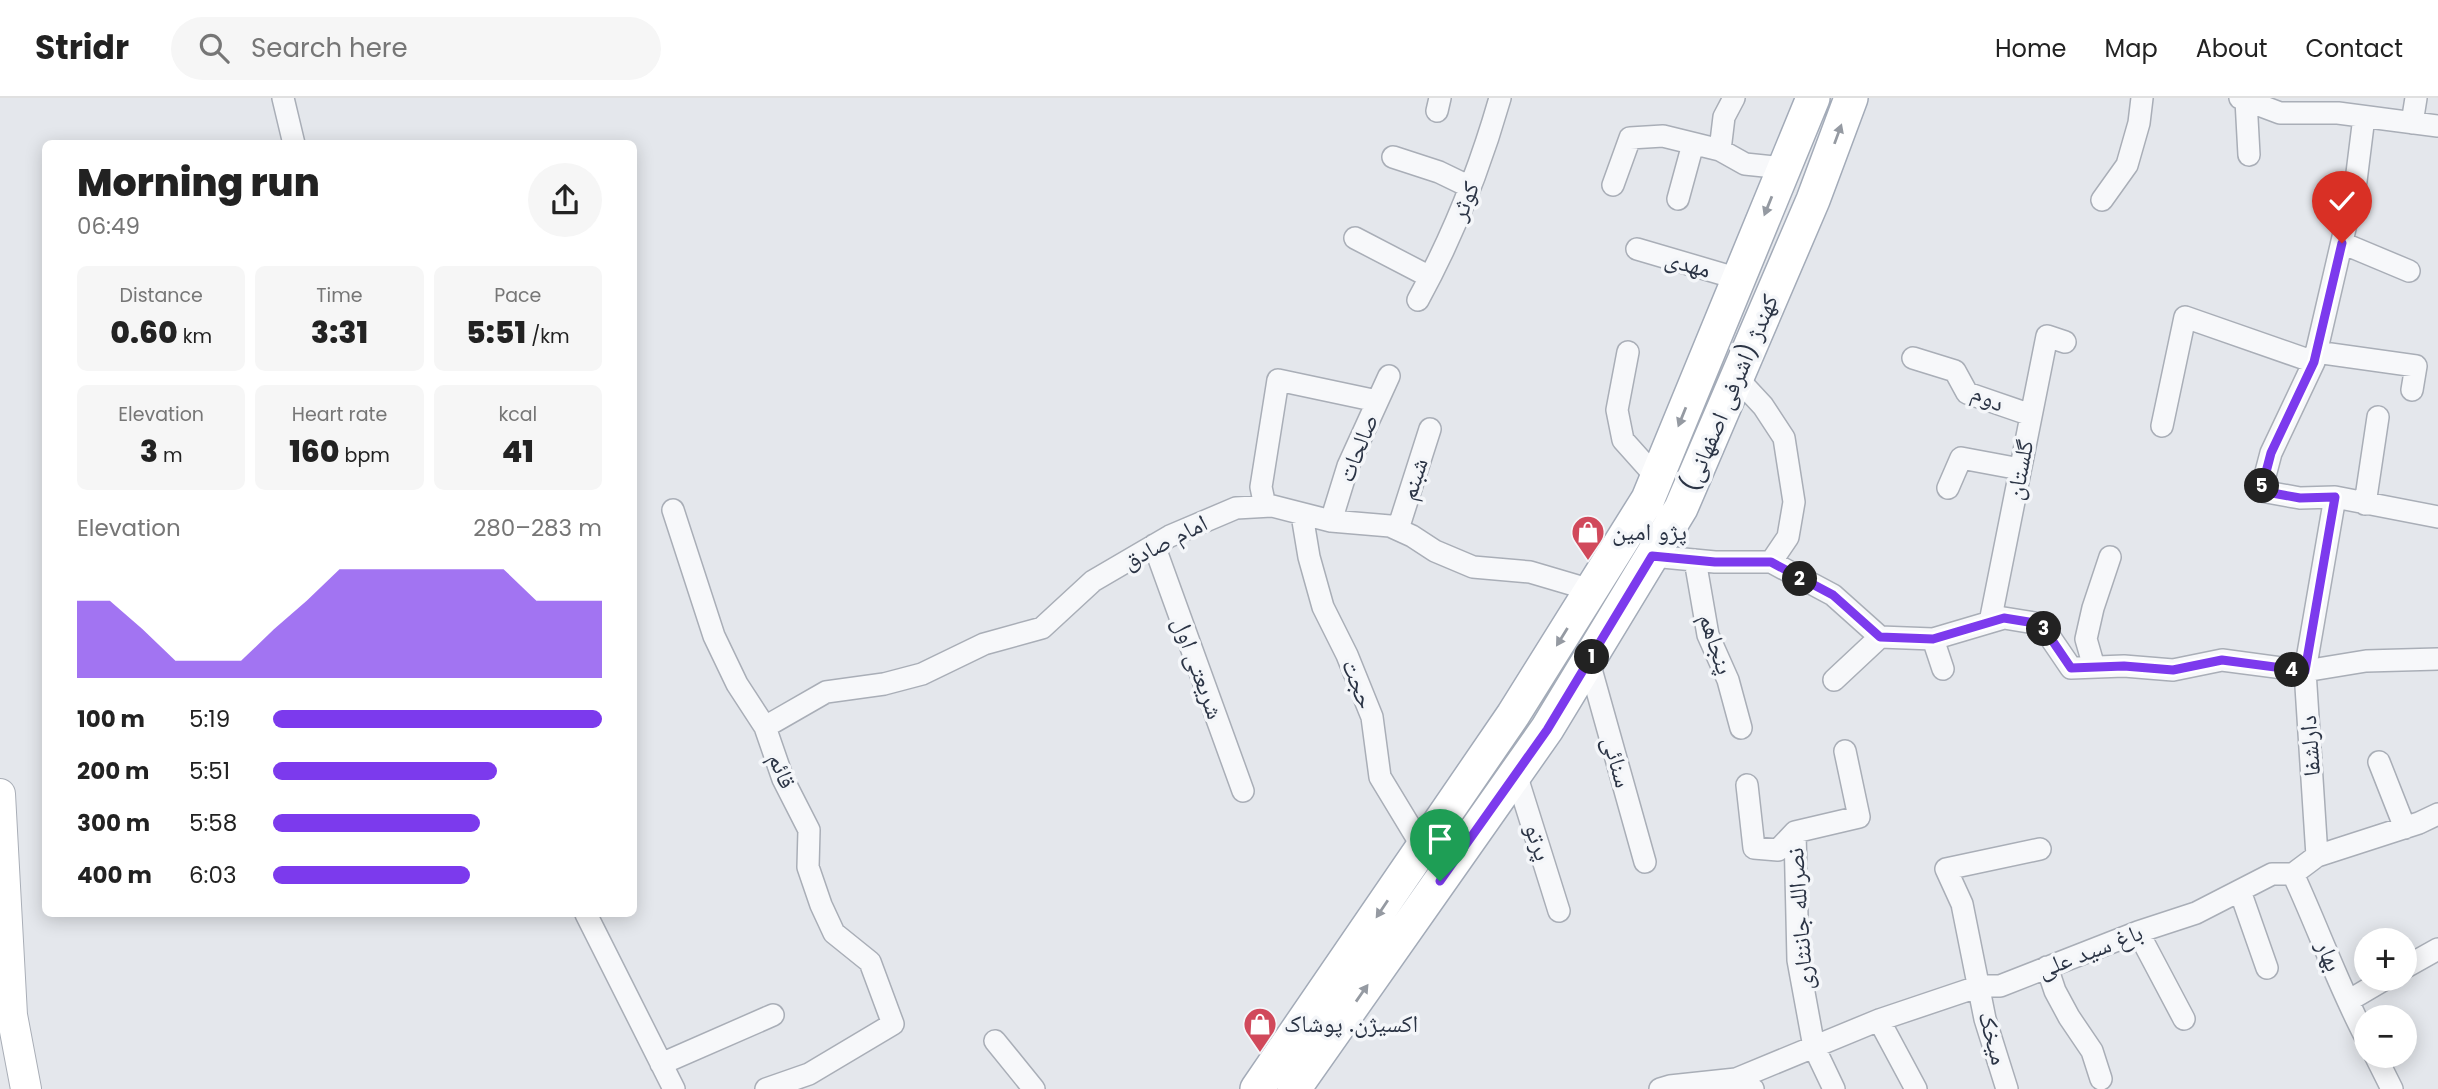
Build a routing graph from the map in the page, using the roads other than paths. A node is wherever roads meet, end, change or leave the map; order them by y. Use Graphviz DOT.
graph roads {
  1 [pos="283,98"];
  2 [pos="1500,98"];
  3 [pos="1734,98"];
  4 [pos="1813,98"];
  5 [pos="1851,98"];
  6 [pos="2142,98"];
  7 [pos="2416,98"];
  8 [pos="2243,99"];
  9 [pos="2364,117"];
  10 [pos="2412,122"];
  11 [pos="2438,126"];
  12 [pos="293,140"];
  13 [pos="1693,144"];
  14 [pos="1720,150"];
  15 [pos="1790,153"];
  16 [pos="2249,155"];
  17 [pos="1393,158"];
  18 [pos="1613,185"];
  19 [pos="1470,187"];
  20 [pos="1678,199"];
  21 [pos="2102,200"];
  22 [pos="1355,238"];
  23 [pos="2342,243"];
  24 [pos="1637,249"];
  25 [pos="2409,271"];
  26 [pos="1430,277"];
  27 [pos="1739,279"];
  28 [pos="1772,296"];
  29 [pos="1418,299"];
  30 [pos="2065,342"];
  31 [pos="1628,352"];
  32 [pos="2315,357"];
  33 [pos="1913,358"];
  34 [pos="1389,376"];
  35 [pos="1737,378"];
  36 [pos="2412,390"];
  37 [pos="1377,401"];
  38 [pos="2031,415"];
  39 [pos="2378,417"];
  40 [pos="2162,426"];
  41 [pos="1430,429"];
  42 [pos="2020,469"];
  43 [pos="1657,478"];
  44 [pos="1948,488"];
  45 [pos="2335,497"];
  46 [pos="2365,504"];
  47 [pos="1265,506"];
  48 [pos="673,510"];
  49 [pos="1302,515"];
  50 [pos="2438,517"];
  51 [pos="1331,521"];
  52 [pos="1398,529"];
  53 [pos="1154,545"];
  54 [pos="1652,556"];
  55 [pos="2110,557"];
  56 [pos="1695,560"];
  57 [pos="1771,562"];
  58 [pos="1591,590"];
  59 [pos="1990,622"];
  60 [pos="1880,637"];
  61 [pos="1933,639"];
  62 [pos="2438,659"];
  63 [pos="1589,662"];
  64 [pos="2094,667"];
  65 [pos="1942,669"];
  66 [pos="2305,671"];
  67 [pos="1834,680"];
  68 [pos="765,727"];
  69 [pos="1741,728"];
  70 [pos="1845,751"];
  71 [pos="2379,762"];
  72 [pos="1516,774"];
  73 [pos="1747,785"];
  74 [pos="1243,791"];
  75 [pos="0,794"];
  76 [pos="2438,814"];
  77 [pos="2405,828"];
  78 [pos="1795,832"];
  79 [pos="1423,848"];
  80 [pos="2040,849"];
  81 [pos="2318,856"];
  82 [pos="1646,862"];
  83 [pos="2293,874"];
  84 [pos="2240,891"];
  85 [pos="3,897"];
  86 [pos="1559,911"];
  87 [pos="588,917"];
  88 [pos="2138,932"];
  89 [pos="2438,949"];
  90 [pos="2417,961"];
  91 [pos="2047,967"];
  92 [pos="2267,968"];
  93 [pos="1980,986"];
  94 [pos="2365,991"];
  95 [pos="2348,1001"];
  96 [pos="2354,1013"];
  97 [pos="773,1014"];
  98 [pos="2184,1019"];
  99 [pos="1879,1020"];
  100 [pos="995,1041"];
  101 [pos="1814,1047"];
  102 [pos="661,1064"];
  103 [pos="2382,1068"];
  104 [pos="2101,1079"];
  105 [pos="1278,1084"];
  106 [pos="1745,1084"];
  107 [pos="26,1089"];
  108 [pos="674,1089"];
  109 [pos="766,1089"];
  110 [pos="1034,1089"];
  111 [pos="1660,1089"];
  112 [pos="1833,1089"];
  113 [pos="1916,1089"];
  114 [pos="2007,1089"];
  115 [pos="2392,1089"];
  1 -- 12 [label="street"];
  2 -- 19 [label="street, کوثر"];
  3 -- 14 [label="street"];
  4 -- 15 [label="main road, کهندژ (اشرفی اصفهانی)"];
  28 -- 5 [label="main road, کهندژ (اشرفی اصفهانی), one-way"];
  6 -- 21 [label="street"];
  7 -- 10 [label="street"];
  8 -- 9 [label="street"];
  8 -- 16 [label="street"];
  9 -- 10 [label="street"];
  9 -- 23 [label="street"];
  10 -- 11 [label="street"];
  13 -- 14 [label="street"];
  13 -- 18 [label="street"];
  13 -- 20 [label="street"];
  14 -- 15 [label="street"];
  15 -- 27 [label="main road, کهندژ (اشرفی اصفهانی), one-way"];
  15 -- 28 [label="main road"];
  17 -- 19 [label="street"];
  19 -- 26 [label="street, کوثر"];
  22 -- 26 [label="street"];
  23 -- 25 [label="street"];
  23 -- 32 [label="street"];
  24 -- 27 [label="street, مهدی"];
  26 -- 29 [label="street, کوثر"];
  27 -- 43 [label="main road, کهندژ (اشرفی اصفهانی), one-way"];
  28 -- 35 [label="main road, کهندژ (اشرفی اصفهانی)"];
  30 -- 38 [label="street, گلستان"];
  31 -- 43 [label="street"];
  32 -- 36 [label="street"];
  32 -- 40 [label="street"];
  32 -- 45 [label="street"];
  33 -- 38 [label="street, دوم"];
  34 -- 37 [label="street, صالحات"];
  35 -- 54 [label="main road, کهندژ (اشرفی اصفهانی)"];
  35 -- 57 [label="street"];
  37 -- 47 [label="street"];
  37 -- 51 [label="street, صالحات"];
  38 -- 42 [label="street, گلستان"];
  39 -- 46 [label="street"];
  41 -- 52 [label="street, شبنم"];
  42 -- 44 [label="street"];
  42 -- 59 [label="street, گلستان"];
  43 -- 58 [label="main road, کهندژ (اشرفی اصفهانی)"];
  45 -- 46 [label="street"];
  45 -- 66 [label="street, دارلشفا"];
  46 -- 50 [label="street"];
  47 -- 49 [label="street, امام صادق"];
  47 -- 53 [label="street, امام صادق"];
  48 -- 68 [label="street, قائم"];
  49 -- 51 [label="street, امام صادق"];
  49 -- 79 [label="street, حجت"];
  51 -- 52 [label="street, امام صادق"];
  52 -- 58 [label="street, امام صادق"];
  53 -- 68 [label="street, امام صادق"];
  53 -- 74 [label="street, شریعتی اول"];
  54 -- 56 [label="street"];
  54 -- 63 [label="main road, کهندژ (اشرفی اصفهانی)"];
  55 -- 64 [label="street"];
  56 -- 57 [label="street"];
  56 -- 69 [label="street, پنجاهم"];
  57 -- 60 [label="street"];
  58 -- 79 [label="main road, کهندژ (اشرفی اصفهانی), one-way"];
  59 -- 61 [label="street"];
  59 -- 64 [label="street"];
  60 -- 61 [label="street"];
  60 -- 67 [label="street"];
  61 -- 65 [label="street"];
  62 -- 66 [label="street"];
  63 -- 72 [label="main road, کهندژ (اشرفی اصفهانی)"];
  63 -- 82 [label="street, سنائی"];
  64 -- 66 [label="street"];
  66 -- 81 [label="street, دارلشفا"];
  68 -- 109 [label="street, قائم"];
  70 -- 78 [label="street"];
  71 -- 77 [label="street"];
  72 -- 86 [label="street, پرتو"];
  105 -- 72 [label="main road, کهندژ (اشرفی اصفهانی), one-way"];
  73 -- 78 [label="street"];
  75 -- 85 [label="main road"];
  76 -- 77 [label="street, باغ سید علی"];
  77 -- 81 [label="street, باغ سید علی"];
  78 -- 101 [label="street, نصرالله جاننثاری"];
  79 -- 105 [label="main road, کهندژ (اشرفی اصفهانی), one-way"];
  80 -- 93 [label="street, میخک"];
  81 -- 83 [label="street, باغ سید علی"];
  83 -- 84 [label="street, باغ سید علی"];
  83 -- 95 [label="street, بهار"];
  84 -- 88 [label="street, باغ سید علی"];
  84 -- 92 [label="street"];
  85 -- 107 [label="main road"];
  87 -- 102 [label="street"];
  88 -- 91 [label="street, باغ سید علی"];
  88 -- 98 [label="street"];
  89 -- 90 [label="street"];
  91 -- 93 [label="street, باغ سید علی"];
  91 -- 104 [label="street"];
  93 -- 99 [label="street, باغ سید علی"];
  93 -- 114 [label="street, میخک"];
  94 -- 95 [label="street"];
  95 -- 96 [label="street, بهار"];
  97 -- 102 [label="street"];
  99 -- 101 [label="street, باغ سید علی"];
  99 -- 113 [label="street"];
  100 -- 110 [label="street"];
  101 -- 106 [label="street, باغ سید علی"];
  101 -- 112 [label="street, نصرالله جاننثاری"];
  102 -- 108 [label="street"];
  103 -- 115 [label="street"];
  106 -- 111 [label="street, باغ سید علی"];
}
